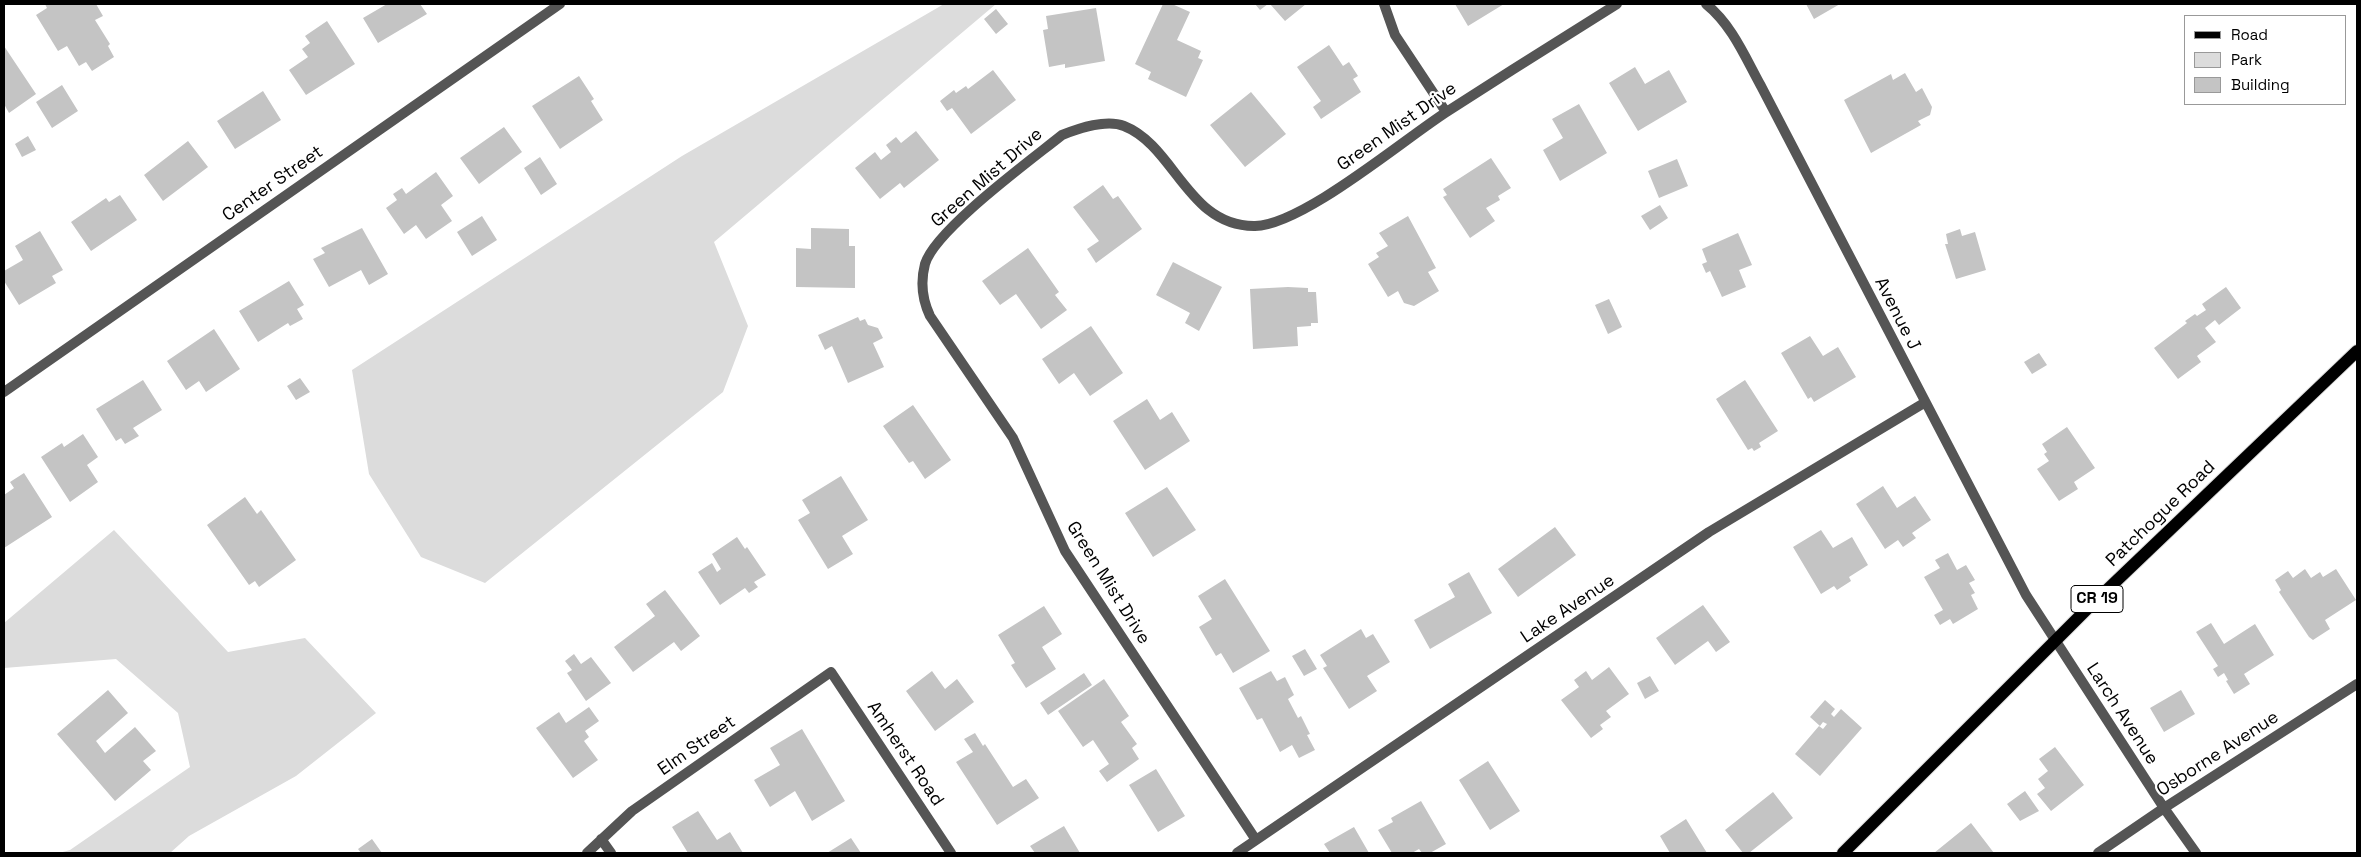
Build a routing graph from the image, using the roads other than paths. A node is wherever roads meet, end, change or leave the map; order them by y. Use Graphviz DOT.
graph roads {
  1 [pos="560,4"];
  2 [pos="1384,4"];
  3 [pos="1617,4"];
  4 [pos="1706,4"];
  5 [pos="1446,112"];
  6 [pos="2357,351"];
  7 [pos="4,392"];
  8 [pos="1924,403"];
  9 [pos="2055,642"];
  10 [pos="831,672"];
  11 [pos="2357,684"];
  12 [pos="2164,808"];
  13 [pos="601,839"];
  14 [pos="1256,840"];
  15 [pos="587,853"];
  16 [pos="611,853"];
  17 [pos="951,853"];
  18 [pos="1237,853"];
  19 [pos="1843,853"];
  20 [pos="2098,853"];
  21 [pos="2196,853"];
  1 -- 7 [label="street, Center Street"];
  2 -- 5 [label="street"];
  3 -- 5 [label="street, Green Mist Drive"];
  4 -- 8 [label="street, Avenue J"];
  5 -- 14 [label="street, Green Mist Drive"];
  6 -- 9 [label="main road, Patchogue Road / CR 19"];
  8 -- 9 [label="street, Avenue J"];
  8 -- 14 [label="street, Lake Avenue"];
  9 -- 12 [label="street, Larch Avenue"];
  9 -- 19 [label="main road, Patchogue Road / CR 19"];
  10 -- 13 [label="street, Elm Street"];
  10 -- 17 [label="street, Amherst Road"];
  11 -- 12 [label="street, Osborne Avenue"];
  12 -- 20 [label="street, Osborne Avenue"];
  12 -- 21 [label="street, Larch Avenue"];
  13 -- 15 [label="street, Elm Street"];
  13 -- 16 [label="street"];
  14 -- 18 [label="street, Lake Avenue"];
}
